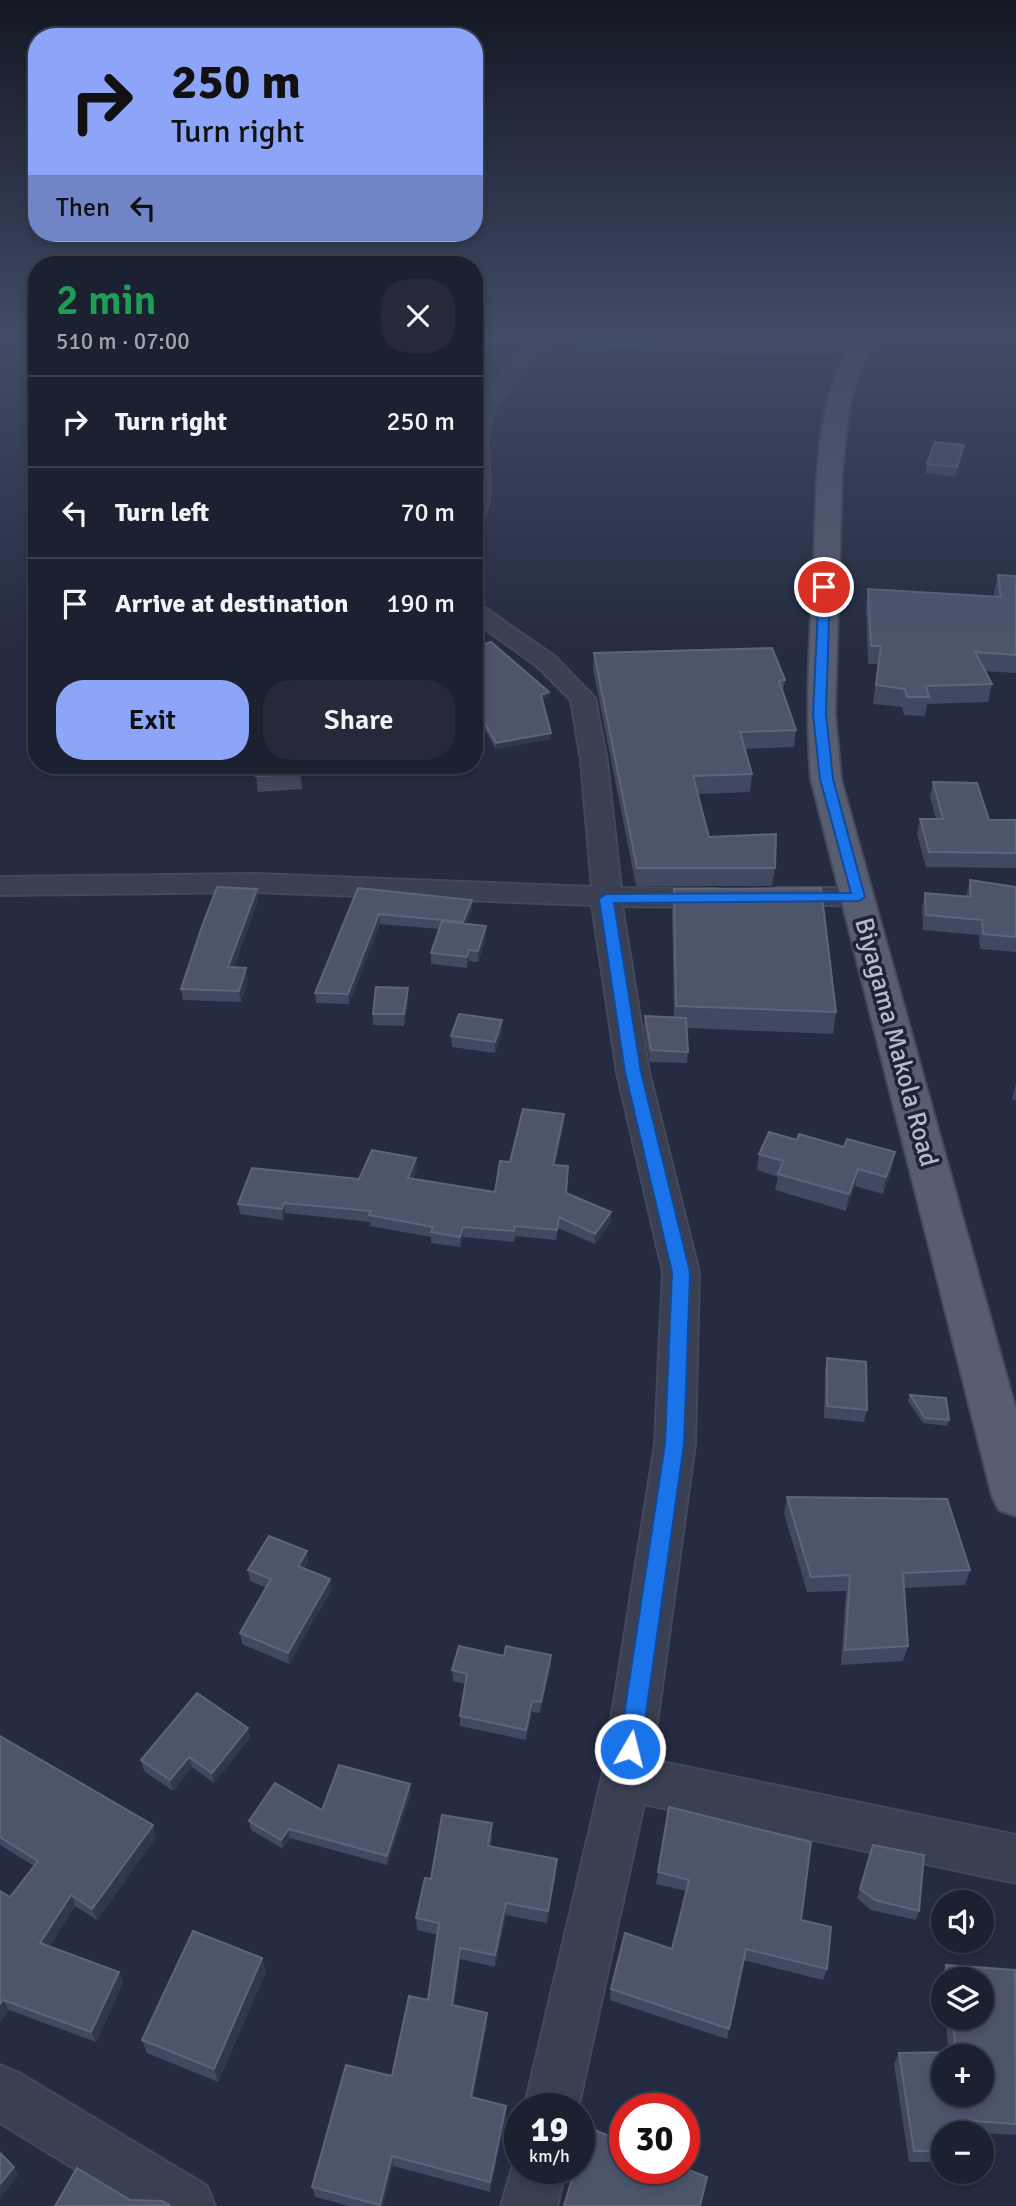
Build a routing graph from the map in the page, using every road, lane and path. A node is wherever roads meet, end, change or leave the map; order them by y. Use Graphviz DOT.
graph roads {
  1 [pos="834,441"];
  2 [pos="483,617"];
  3 [pos="0,886"];
  4 [pos="859,897"];
  5 [pos="606,899"];
  6 [pos="1016,1496"];
  7 [pos="626,1777"];
  8 [pos="1016,1859"];
  9 [pos="0,2092"];
  10 [pos="555,2093"];
  11 [pos="534,2184"];
  12 [pos="187,2206"];
  13 [pos="529,2206"];
  1 -- 4 [label="main road, Biyagama Makola Road"];
  2 -- 5 [label="street"];
  3 -- 5 [label="street"];
  4 -- 5 [label="street"];
  4 -- 6 [label="main road, Biyagama Makola Road"];
  5 -- 7 [label="street"];
  7 -- 8 [label="street"];
  7 -- 10 [label="street"];
  9 -- 12 [label="street"];
  11 -- 13 [label="street"];
}
